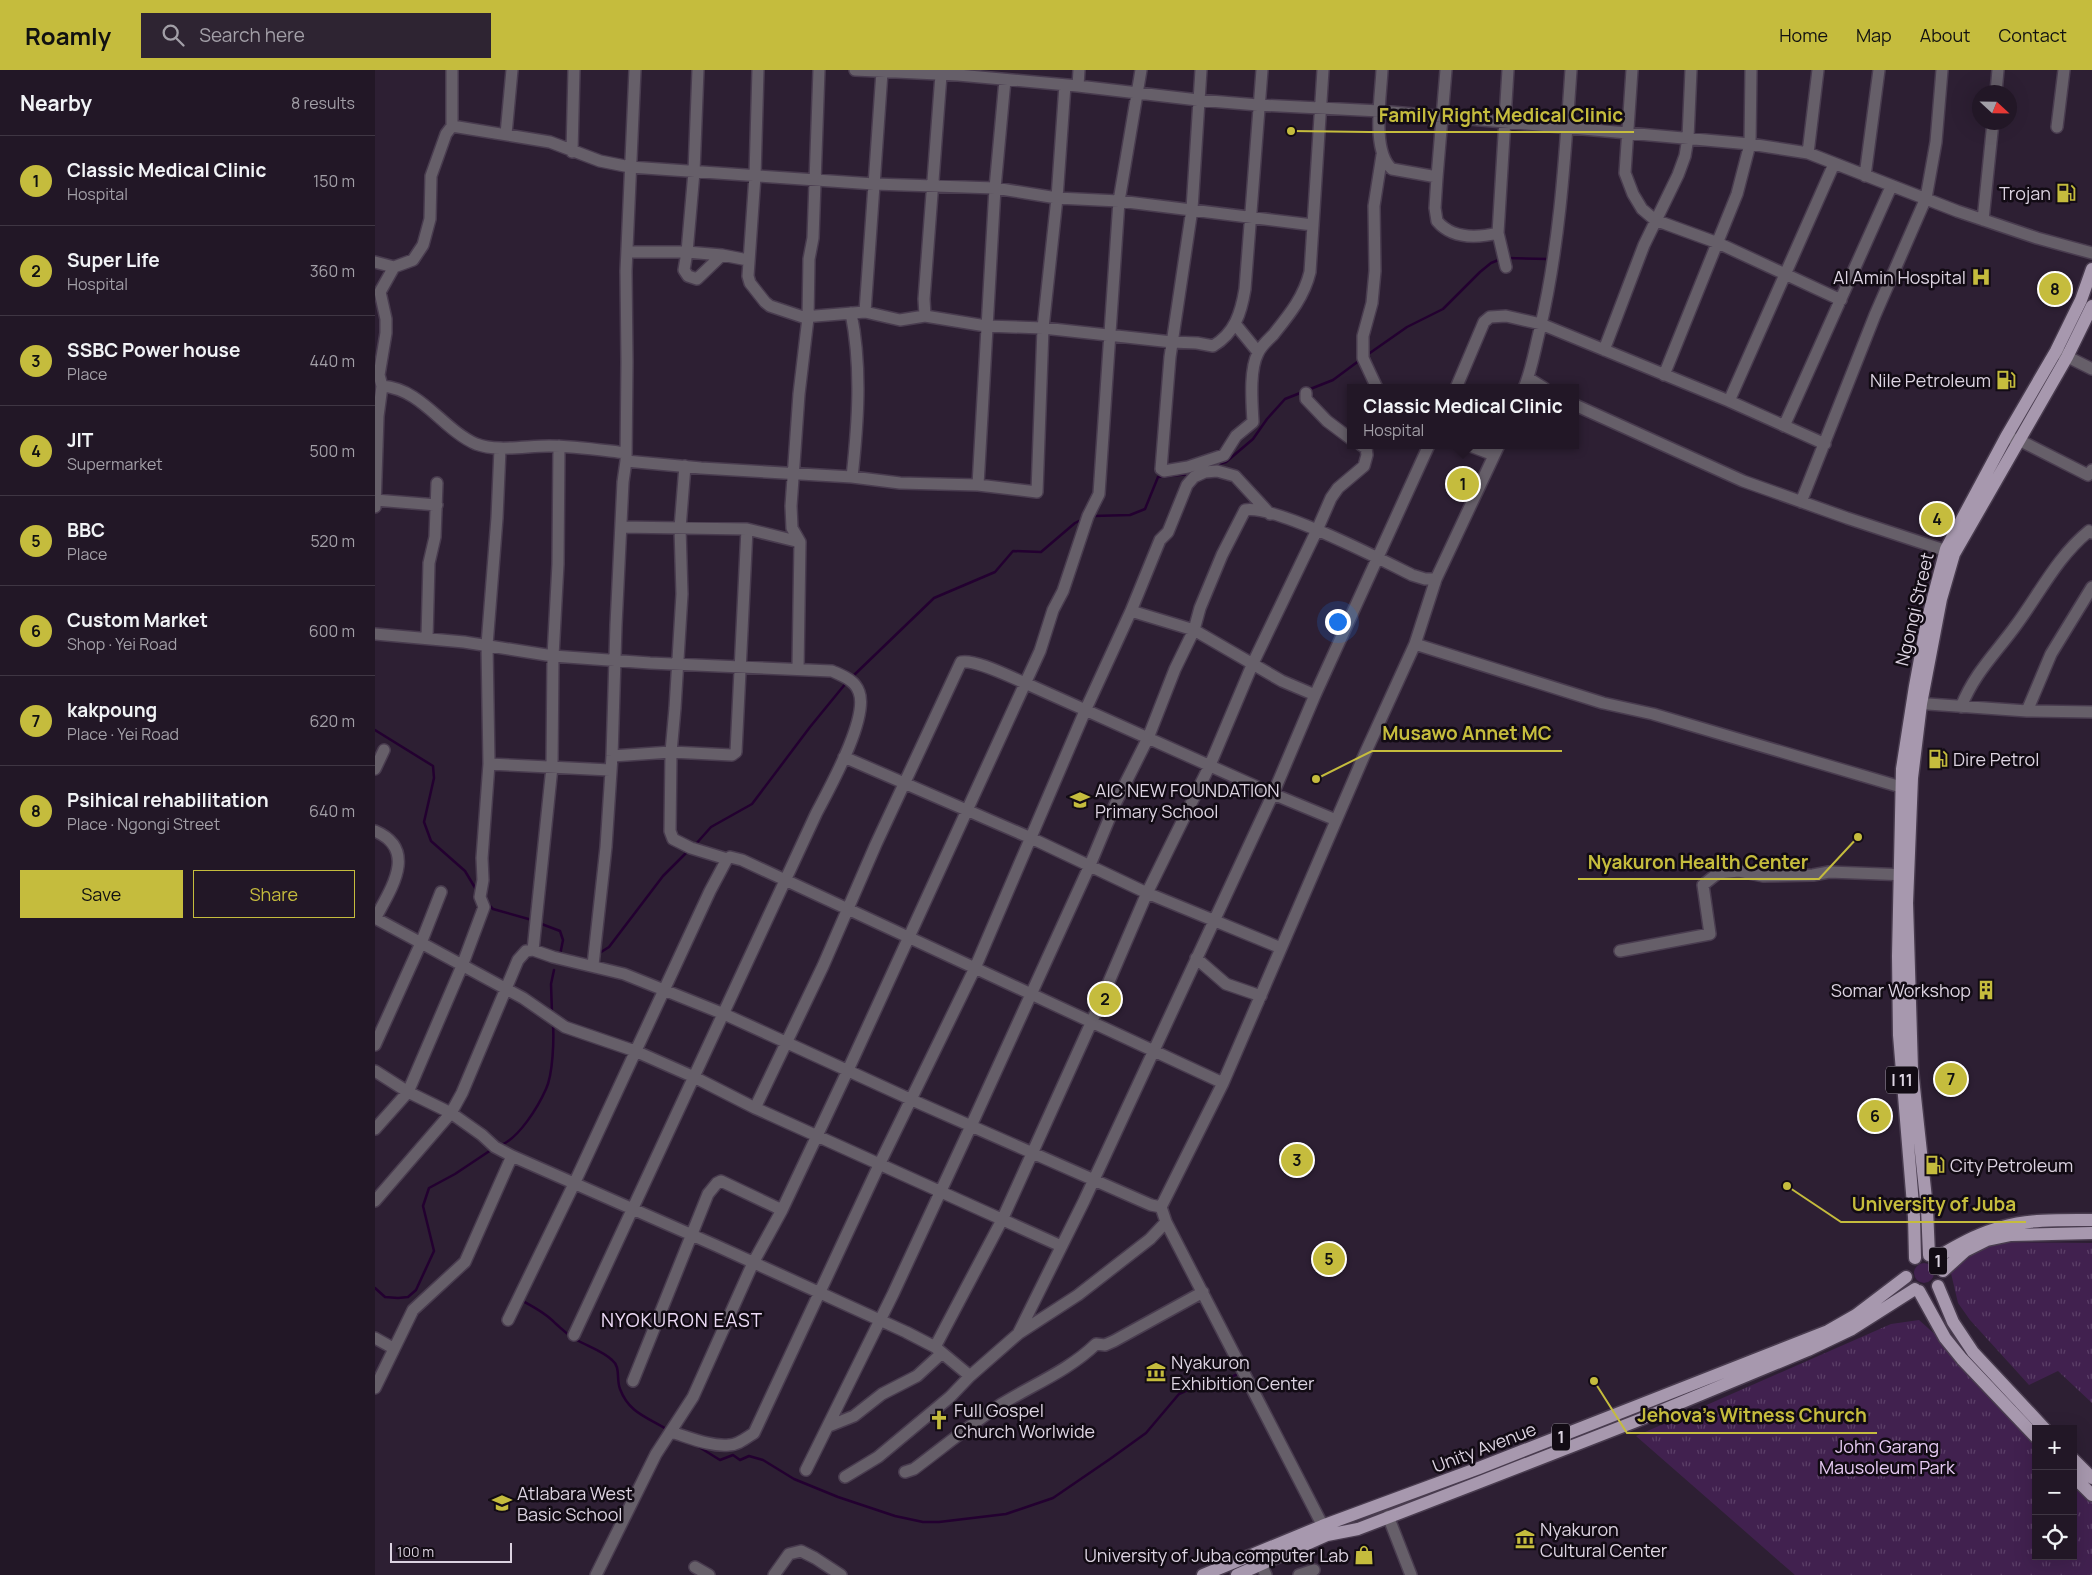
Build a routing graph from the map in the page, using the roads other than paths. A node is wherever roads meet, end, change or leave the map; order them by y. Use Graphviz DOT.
graph roads {
  1 [pos="452,70"];
  2 [pos="512,70"];
  3 [pos="574,70"];
  4 [pos="635,70"];
  5 [pos="697,70"];
  6 [pos="758,70"];
  7 [pos="819,70"];
  8 [pos="855,70"];
  9 [pos="1079,70"];
  10 [pos="1141,70"];
  11 [pos="1201,70"];
  12 [pos="1262,70"];
  13 [pos="1323,70"];
  14 [pos="1382,70"];
  15 [pos="1446,70"];
  16 [pos="1508,70"];
  17 [pos="1571,70"];
  18 [pos="1632,70"];
  19 [pos="1691,70"];
  20 [pos="1751,70"];
  21 [pos="1818,70"];
  22 [pos="1879,70"];
  23 [pos="1942,70"];
  24 [pos="1998,70"];
  25 [pos="2063,70"];
  26 [pos="881,72"];
  27 [pos="958,72"];
  28 [pos="941,75"];
  29 [pos="1018,75"];
  30 [pos="1005,80"];
  31 [pos="1065,84"];
  32 [pos="1997,85"];
  33 [pos="1078,86"];
  34 [pos="1139,92"];
  35 [pos="1198,100"];
  36 [pos="1258,105"];
  37 [pos="1321,109"];
  38 [pos="1380,111"];
  39 [pos="1442,117"];
  40 [pos="1505,124"];
  41 [pos="452,126"];
  42 [pos="2057,127"];
  43 [pos="1567,129"];
  44 [pos="1992,130"];
  45 [pos="1627,133"];
  46 [pos="507,134"];
  47 [pos="1688,138"];
  48 [pos="1750,144"];
  49 [pos="571,152"];
  50 [pos="1807,154"];
  51 [pos="1382,155"];
  52 [pos="1834,164"];
  53 [pos="630,167"];
  54 [pos="695,172"];
  55 [pos="755,176"];
  56 [pos="1865,176"];
  57 [pos="1437,177"];
  58 [pos="817,179"];
  59 [pos="874,184"];
  60 [pos="934,186"];
  61 [pos="1891,187"];
  62 [pos="995,188"];
  63 [pos="1057,198"];
  64 [pos="1925,198"];
  65 [pos="1119,201"];
  66 [pos="1192,209"];
  67 [pos="1250,217"];
  68 [pos="1655,220"];
  69 [pos="1983,220"];
  70 [pos="1313,225"];
  71 [pos="1499,233"];
  72 [pos="1718,243"];
  73 [pos="628,252"];
  74 [pos="687,252"];
  75 [pos="2092,253"];
  76 [pos="722,255"];
  77 [pos="748,260"];
  78 [pos="375,262"];
  79 [pos="395,267"];
  80 [pos="1506,267"];
  81 [pos="2092,270"];
  82 [pos="1784,275"];
  83 [pos="1841,300"];
  84 [pos="2092,306"];
  85 [pos="851,312"];
  86 [pos="865,312"];
  87 [pos="925,316"];
  88 [pos="808,318"];
  89 [pos="1541,324"];
  90 [pos="1236,325"];
  91 [pos="986,326"];
  92 [pos="1043,328"];
  93 [pos="1110,335"];
  94 [pos="1172,342"];
  95 [pos="1603,350"];
  96 [pos="1258,352"];
  97 [pos="2062,354"];
  98 [pos="377,368"];
  99 [pos="2092,369"];
  100 [pos="1664,374"];
  101 [pos="1526,383"];
  102 [pos="1375,384"];
  103 [pos="1458,384"];
  104 [pos="382,386"];
  105 [pos="1306,394"];
  106 [pos="1729,401"];
  107 [pos="1579,407"];
  108 [pos="1783,426"];
  109 [pos="1347,436"];
  110 [pos="2006,437"];
  111 [pos="2019,440"];
  112 [pos="1825,444"];
  113 [pos="559,446"];
  114 [pos="500,449"];
  115 [pos="1366,449"];
  116 [pos="1427,449"];
  117 [pos="1496,450"];
  118 [pos="626,457"];
  119 [pos="685,466"];
  120 [pos="2092,470"];
  121 [pos="793,472"];
  122 [pos="852,477"];
  123 [pos="437,483"];
  124 [pos="978,485"];
  125 [pos="375,500"];
  126 [pos="1801,502"];
  127 [pos="437,505"];
  128 [pos="375,507"];
  129 [pos="1270,514"];
  130 [pos="621,527"];
  131 [pos="680,528"];
  132 [pos="747,529"];
  133 [pos="1317,530"];
  134 [pos="2092,533"];
  135 [pos="800,542"];
  136 [pos="1950,552"];
  137 [pos="1378,559"];
  138 [pos="1437,579"];
  139 [pos="2092,587"];
  140 [pos="1131,611"];
  141 [pos="1194,630"];
  142 [pos="375,634"];
  143 [pos="427,638"];
  144 [pos="1415,644"];
  145 [pos="487,645"];
  146 [pos="553,656"];
  147 [pos="615,660"];
  148 [pos="1253,663"];
  149 [pos="678,664"];
  150 [pos="740,667"];
  151 [pos="798,669"];
  152 [pos="1025,683"];
  153 [pos="1315,695"];
  154 [pos="1916,703"];
  155 [pos="1961,707"];
  156 [pos="2027,710"];
  157 [pos="1085,711"];
  158 [pos="2092,712"];
  159 [pos="1147,738"];
  160 [pos="384,750"];
  161 [pos="671,752"];
  162 [pos="613,756"];
  163 [pos="845,757"];
  164 [pos="489,764"];
  165 [pos="1210,765"];
  166 [pos="552,767"];
  167 [pos="375,769"];
  168 [pos="611,770"];
  169 [pos="905,783"];
  170 [pos="1907,787"];
  171 [pos="1273,794"];
  172 [pos="966,811"];
  173 [pos="1337,820"];
  174 [pos="375,831"];
  175 [pos="1031,838"];
  176 [pos="727,859"];
  177 [pos="1090,865"];
  178 [pos="1904,876"];
  179 [pos="785,881"];
  180 [pos="441,892"];
  181 [pos="1147,893"];
  182 [pos="1903,903"];
  183 [pos="847,909"];
  184 [pos="375,919"];
  185 [pos="1214,922"];
  186 [pos="908,937"];
  187 [pos="421,943"];
  188 [pos="1281,948"];
  189 [pos="533,950"];
  190 [pos="1620,951"];
  191 [pos="1196,958"];
  192 [pos="593,965"];
  193 [pos="462,966"];
  194 [pos="975,968"];
  195 [pos="505,988"];
  196 [pos="663,990"];
  197 [pos="1031,995"];
  198 [pos="1261,996"];
  199 [pos="724,1014"];
  200 [pos="1092,1021"];
  201 [pos="785,1043"];
  202 [pos="375,1045"];
  203 [pos="635,1051"];
  204 [pos="1153,1051"];
  205 [pos="848,1070"];
  206 [pos="375,1071"];
  207 [pos="694,1077"];
  208 [pos="1223,1083"];
  209 [pos="408,1092"];
  210 [pos="912,1100"];
  211 [pos="755,1108"];
  212 [pos="451,1113"];
  213 [pos="971,1126"];
  214 [pos="375,1129"];
  215 [pos="817,1135"];
  216 [pos="1032,1153"];
  217 [pos="512,1156"];
  218 [pos="880,1163"];
  219 [pos="1093,1179"];
  220 [pos="574,1184"];
  221 [pos="939,1192"];
  222 [pos="375,1201"];
  223 [pos="1161,1207"];
  224 [pos="632,1210"];
  225 [pos="782,1210"];
  226 [pos="1002,1220"];
  227 [pos="2092,1220"];
  228 [pos="1166,1222"];
  229 [pos="2092,1233"];
  230 [pos="692,1236"];
  231 [pos="1061,1246"];
  232 [pos="1932,1257"];
  233 [pos="1915,1258"];
  234 [pos="753,1264"];
  235 [pos="1943,1271"];
  236 [pos="1906,1277"];
  237 [pos="1938,1286"];
  238 [pos="1917,1290"];
  239 [pos="1203,1292"];
  240 [pos="819,1294"];
  241 [pos="508,1320"];
  242 [pos="880,1320"];
  243 [pos="1018,1334"];
  244 [pos="573,1335"];
  245 [pos="375,1338"];
  246 [pos="393,1348"];
  247 [pos="939,1350"];
  248 [pos="970,1376"];
  249 [pos="633,1381"];
  250 [pos="375,1388"];
  251 [pos="2041,1425"];
  252 [pos="829,1426"];
  253 [pos="2032,1433"];
  254 [pos="669,1435"];
  255 [pos="2077,1463"];
  256 [pos="806,1470"];
  257 [pos="905,1472"];
  258 [pos="845,1477"];
  259 [pos="2092,1478"];
  260 [pos="2077,1480"];
  261 [pos="2092,1495"];
  262 [pos="1388,1516"];
  263 [pos="1325,1530"];
  264 [pos="695,1567"];
  265 [pos="1264,1570"];
  266 [pos="1314,1570"];
  267 [pos="596,1575"];
  268 [pos="709,1575"];
  269 [pos="774,1575"];
  270 [pos="841,1575"];
  271 [pos="1203,1575"];
  272 [pos="1237,1575"];
  273 [pos="1299,1575"];
  274 [pos="1411,1575"];
  1 -- 41 [label="street"];
  2 -- 46 [label="street"];
  3 -- 49 [label="street"];
  4 -- 53 [label="street"];
  5 -- 54 [label="street"];
  6 -- 55 [label="street"];
  7 -- 58 [label="street"];
  8 -- 26 [label="street"];
  9 -- 33 [label="street"];
  10 -- 34 [label="street"];
  11 -- 35 [label="street"];
  12 -- 36 [label="street"];
  13 -- 37 [label="street"];
  14 -- 38 [label="street"];
  15 -- 39 [label="street"];
  16 -- 40 [label="street"];
  17 -- 43 [label="street"];
  18 -- 45 [label="street"];
  19 -- 47 [label="street"];
  20 -- 48 [label="street"];
  21 -- 50 [label="street"];
  22 -- 56 [label="street"];
  23 -- 64 [label="street"];
  24 -- 32 [label="street"];
  25 -- 42 [label="street"];
  26 -- 28 [label="street"];
  26 -- 59 [label="street"];
  27 -- 28 [label="street"];
  27 -- 30 [label="street"];
  28 -- 60 [label="street"];
  29 -- 30 [label="street"];
  29 -- 31 [label="street"];
  30 -- 62 [label="street"];
  31 -- 33 [label="street"];
  31 -- 63 [label="street"];
  33 -- 34 [label="street"];
  34 -- 35 [label="street"];
  34 -- 65 [label="street"];
  35 -- 36 [label="street"];
  35 -- 66 [label="street"];
  36 -- 37 [label="street"];
  36 -- 67 [label="street"];
  37 -- 38 [label="street"];
  37 -- 70 [label="street"];
  38 -- 39 [label="street"];
  38 -- 51 [label="street"];
  39 -- 40 [label="street"];
  39 -- 57 [label="street"];
  40 -- 43 [label="street"];
  40 -- 71 [label="street"];
  41 -- 46 [label="street"];
  41 -- 79 [label="street"];
  43 -- 45 [label="street"];
  43 -- 89 [label="street"];
  44 -- 69 [label="street"];
  45 -- 47 [label="street"];
  45 -- 68 [label="street"];
  46 -- 49 [label="street"];
  47 -- 48 [label="street"];
  47 -- 68 [label="street"];
  48 -- 50 [label="street"];
  48 -- 72 [label="street"];
  49 -- 53 [label="street"];
  50 -- 52 [label="street"];
  51 -- 57 [label="street"];
  51 -- 102 [label="street"];
  52 -- 56 [label="street"];
  52 -- 82 [label="street"];
  53 -- 54 [label="street"];
  53 -- 73 [label="street"];
  54 -- 55 [label="street"];
  54 -- 74 [label="street"];
  55 -- 58 [label="street"];
  55 -- 77 [label="street"];
  56 -- 61 [label="street"];
  57 -- 71 [label="street"];
  58 -- 59 [label="street"];
  58 -- 88 [label="street"];
  59 -- 60 [label="street"];
  59 -- 86 [label="street"];
  60 -- 62 [label="street"];
  60 -- 87 [label="street"];
  61 -- 64 [label="street"];
  61 -- 83 [label="street"];
  62 -- 63 [label="street"];
  62 -- 91 [label="street"];
  63 -- 65 [label="street"];
  63 -- 92 [label="street"];
  64 -- 69 [label="street"];
  64 -- 112 [label="street"];
  65 -- 66 [label="street"];
  65 -- 93 [label="street"];
  66 -- 67 [label="street"];
  66 -- 94 [label="street"];
  67 -- 70 [label="street"];
  67 -- 90 [label="street"];
  68 -- 72 [label="street"];
  68 -- 95 [label="street"];
  69 -- 75 [label="street"];
  70 -- 96 [label="street"];
  71 -- 80 [label="street"];
  72 -- 82 [label="street"];
  72 -- 100 [label="street"];
  73 -- 74 [label="street"];
  73 -- 118 [label="street"];
  74 -- 76 [label="street"];
  74 -- 76 [label="street"];
  76 -- 77 [label="street"];
  77 -- 88 [label="street"];
  78 -- 79 [label="street"];
  79 -- 98 [label="street"];
  81 -- 97 [label="main road, Ngongi Street"];
  82 -- 83 [label="street"];
  82 -- 106 [label="street"];
  83 -- 108 [label="street"];
  84 -- 97 [label="main road, Ngongi Street"];
  85 -- 86 [label="street"];
  85 -- 88 [label="street"];
  85 -- 122 [label="street"];
  86 -- 87 [label="street"];
  87 -- 91 [label="street"];
  88 -- 121 [label="street"];
  89 -- 95 [label="street"];
  89 -- 101 [label="street"];
  89 -- 103 [label="street"];
  90 -- 94 [label="street"];
  90 -- 96 [label="street"];
  91 -- 92 [label="street"];
  91 -- 124 [label="street"];
  92 -- 93 [label="street"];
  92 -- 124 [label="street"];
  93 -- 94 [label="street"];
  93 -- 152 [label="street"];
  94 -- 96 [label="street"];
  95 -- 100 [label="street"];
  97 -- 99 [label="street"];
  97 -- 110 [label="main road, Ngongi Street"];
  97 -- 111 [label="main road, Ngongi Street"];
  98 -- 104 [label="street"];
  100 -- 106 [label="street"];
  104 -- 114 [label="street"];
  104 -- 125 [label="street"];
  105 -- 109 [label="street"];
  106 -- 108 [label="street"];
  107 -- 126 [label="street"];
  108 -- 112 [label="street"];
  110 -- 111 [label="street"];
  110 -- 136 [label="main road, Ngongi Street"];
  111 -- 120 [label="street"];
  111 -- 136 [label="main road, Ngongi Street"];
  112 -- 126 [label="street"];
  113 -- 114 [label="street"];
  113 -- 118 [label="street"];
  113 -- 146 [label="street"];
  114 -- 145 [label="street"];
  115 -- 133 [label="street"];
  116 -- 137 [label="street"];
  117 -- 138 [label="street"];
  118 -- 119 [label="street"];
  118 -- 130 [label="street"];
  119 -- 121 [label="street"];
  119 -- 131 [label="street"];
  121 -- 122 [label="street"];
  121 -- 135 [label="street"];
  122 -- 124 [label="street"];
  123 -- 127 [label="street"];
  125 -- 127 [label="street"];
  125 -- 128 [label="street"];
  126 -- 136 [label="street"];
  127 -- 143 [label="street"];
  129 -- 133 [label="street"];
  129 -- 140 [label="street"];
  129 -- 141 [label="street"];
  130 -- 131 [label="street"];
  130 -- 147 [label="street"];
  131 -- 132 [label="street"];
  131 -- 149 [label="street"];
  132 -- 135 [label="street"];
  132 -- 150 [label="street"];
  133 -- 137 [label="street"];
  133 -- 148 [label="street"];
  134 -- 155 [label="street"];
  135 -- 151 [label="street"];
  136 -- 154 [label="main road, Ngongi Street"];
  137 -- 138 [label="street"];
  137 -- 153 [label="street"];
  138 -- 144 [label="street"];
  139 -- 156 [label="street"];
  140 -- 141 [label="street"];
  140 -- 157 [label="street"];
  141 -- 148 [label="street"];
  141 -- 159 [label="street"];
  142 -- 143 [label="street"];
  143 -- 145 [label="street"];
  144 -- 170 [label="street"];
  144 -- 173 [label="street"];
  145 -- 146 [label="street"];
  145 -- 164 [label="street"];
  146 -- 147 [label="street"];
  146 -- 166 [label="street"];
  147 -- 149 [label="street"];
  147 -- 162 [label="street"];
  148 -- 153 [label="street"];
  148 -- 165 [label="street"];
  149 -- 150 [label="street"];
  149 -- 161 [label="street"];
  150 -- 151 [label="street"];
  150 -- 161 [label="street"];
  151 -- 163 [label="street"];
  152 -- 157 [label="street"];
  152 -- 169 [label="street"];
  152 -- 172 [label="street"];
  153 -- 171 [label="street"];
  154 -- 155 [label="street"];
  154 -- 170 [label="main road, Ngongi Street"];
  155 -- 156 [label="street"];
  156 -- 158 [label="street"];
  157 -- 159 [label="street"];
  157 -- 175 [label="street"];
  159 -- 165 [label="street"];
  159 -- 177 [label="street"];
  160 -- 167 [label="street"];
  161 -- 162 [label="street"];
  161 -- 176 [label="street"];
  162 -- 168 [label="street"];
  163 -- 169 [label="street"];
  163 -- 179 [label="street"];
  164 -- 166 [label="street"];
  164 -- 193 [label="street"];
  165 -- 171 [label="street"];
  165 -- 181 [label="street"];
  166 -- 168 [label="street"];
  166 -- 189 [label="street"];
  168 -- 192 [label="street"];
  169 -- 172 [label="street"];
  169 -- 183 [label="street"];
  170 -- 178 [label="main road, Ngongi Street"];
  171 -- 173 [label="street"];
  171 -- 185 [label="street"];
  172 -- 175 [label="street"];
  172 -- 186 [label="street"];
  173 -- 188 [label="street"];
  174 -- 184 [label="street"];
  175 -- 177 [label="street"];
  175 -- 194 [label="street"];
  176 -- 179 [label="street"];
  176 -- 196 [label="street"];
  177 -- 181 [label="street"];
  177 -- 197 [label="street"];
  178 -- 182 [label="main road, Ngongi Street"];
  178 -- 190 [label="street"];
  179 -- 183 [label="street"];
  179 -- 199 [label="street"];
  180 -- 187 [label="street"];
  181 -- 185 [label="street"];
  181 -- 200 [label="street"];
  182 -- 232 [label="main road, I 11"];
  182 -- 233 [label="main road, I 11"];
  183 -- 186 [label="street"];
  183 -- 201 [label="street"];
  184 -- 187 [label="street"];
  185 -- 188 [label="street"];
  185 -- 191 [label="street"];
  186 -- 194 [label="street"];
  186 -- 205 [label="street"];
  187 -- 193 [label="street"];
  187 -- 202 [label="street"];
  188 -- 198 [label="street"];
  189 -- 192 [label="street"];
  189 -- 195 [label="street"];
  191 -- 198 [label="street"];
  191 -- 204 [label="street"];
  192 -- 196 [label="street"];
  193 -- 195 [label="street"];
  193 -- 209 [label="street"];
  194 -- 197 [label="street"];
  194 -- 210 [label="street"];
  195 -- 203 [label="street"];
  195 -- 212 [label="street"];
  196 -- 199 [label="street"];
  196 -- 203 [label="street"];
  197 -- 200 [label="street"];
  197 -- 213 [label="street"];
  198 -- 208 [label="street"];
  199 -- 201 [label="street"];
  199 -- 207 [label="street"];
  200 -- 204 [label="street"];
  200 -- 216 [label="street"];
  201 -- 205 [label="street"];
  201 -- 211 [label="street"];
  203 -- 207 [label="street"];
  203 -- 220 [label="street"];
  204 -- 208 [label="street"];
  204 -- 219 [label="street"];
  205 -- 210 [label="street"];
  205 -- 215 [label="street"];
  206 -- 209 [label="street"];
  207 -- 211 [label="street"];
  207 -- 224 [label="street"];
  208 -- 223 [label="street"];
  209 -- 212 [label="street"];
  209 -- 214 [label="street"];
  210 -- 213 [label="street"];
  210 -- 218 [label="street"];
  211 -- 215 [label="street"];
  212 -- 217 [label="street"];
  212 -- 222 [label="street"];
  213 -- 216 [label="street"];
  213 -- 221 [label="street"];
  215 -- 218 [label="street"];
  215 -- 225 [label="street"];
  216 -- 219 [label="street"];
  216 -- 226 [label="street"];
  217 -- 220 [label="street"];
  217 -- 246 [label="street"];
  218 -- 221 [label="street"];
  218 -- 240 [label="street"];
  219 -- 223 [label="street"];
  219 -- 231 [label="street"];
  220 -- 224 [label="street"];
  220 -- 241 [label="street"];
  221 -- 226 [label="street"];
  221 -- 242 [label="street"];
  223 -- 228 [label="street"];
  224 -- 230 [label="street"];
  224 -- 244 [label="street"];
  225 -- 230 [label="street"];
  225 -- 234 [label="street"];
  226 -- 231 [label="street"];
  226 -- 247 [label="street"];
  227 -- 232 [label="main road, 1"];
  228 -- 239 [label="street"];
  228 -- 243 [label="street"];
  229 -- 235 [label="main road, 1"];
  230 -- 234 [label="street"];
  230 -- 249 [label="street"];
  231 -- 243 [label="street"];
  232 -- 233 [label="main road, 1"];
  232 -- 235 [label="main road, 1"];
  233 -- 236 [label="main road, 1"];
  234 -- 240 [label="street"];
  234 -- 254 [label="street"];
  235 -- 237 [label="main road, 1"];
  236 -- 238 [label="main road, 1"];
  236 -- 263 [label="main road, Unity Avenue / 1"];
  237 -- 238 [label="main road, 1"];
  237 -- 251 [label="main road"];
  238 -- 253 [label="main road"];
  238 -- 262 [label="main road, Unity Avenue / 1"];
  239 -- 257 [label="street"];
  239 -- 263 [label="street"];
  240 -- 242 [label="street"];
  240 -- 254 [label="street"];
  242 -- 247 [label="street"];
  242 -- 252 [label="street"];
  243 -- 248 [label="street"];
  245 -- 246 [label="street"];
  246 -- 250 [label="street"];
  247 -- 248 [label="street"];
  247 -- 252 [label="street"];
  248 -- 258 [label="street"];
  252 -- 256 [label="street"];
  254 -- 267 [label="street"];
  255 -- 259 [label="main road"];
  260 -- 261 [label="main road"];
  262 -- 263 [label="main road, Unity Avenue / 1"];
  262 -- 274 [label="street"];
  263 -- 265 [label="main road, Unity Avenue / 1"];
  263 -- 271 [label="main road, Unity Avenue / 1"];
  264 -- 268 [label="street"];
  265 -- 272 [label="main road, Unity Avenue / 1"];
  266 -- 273 [label="street"];
  269 -- 270 [label="street"];
}
